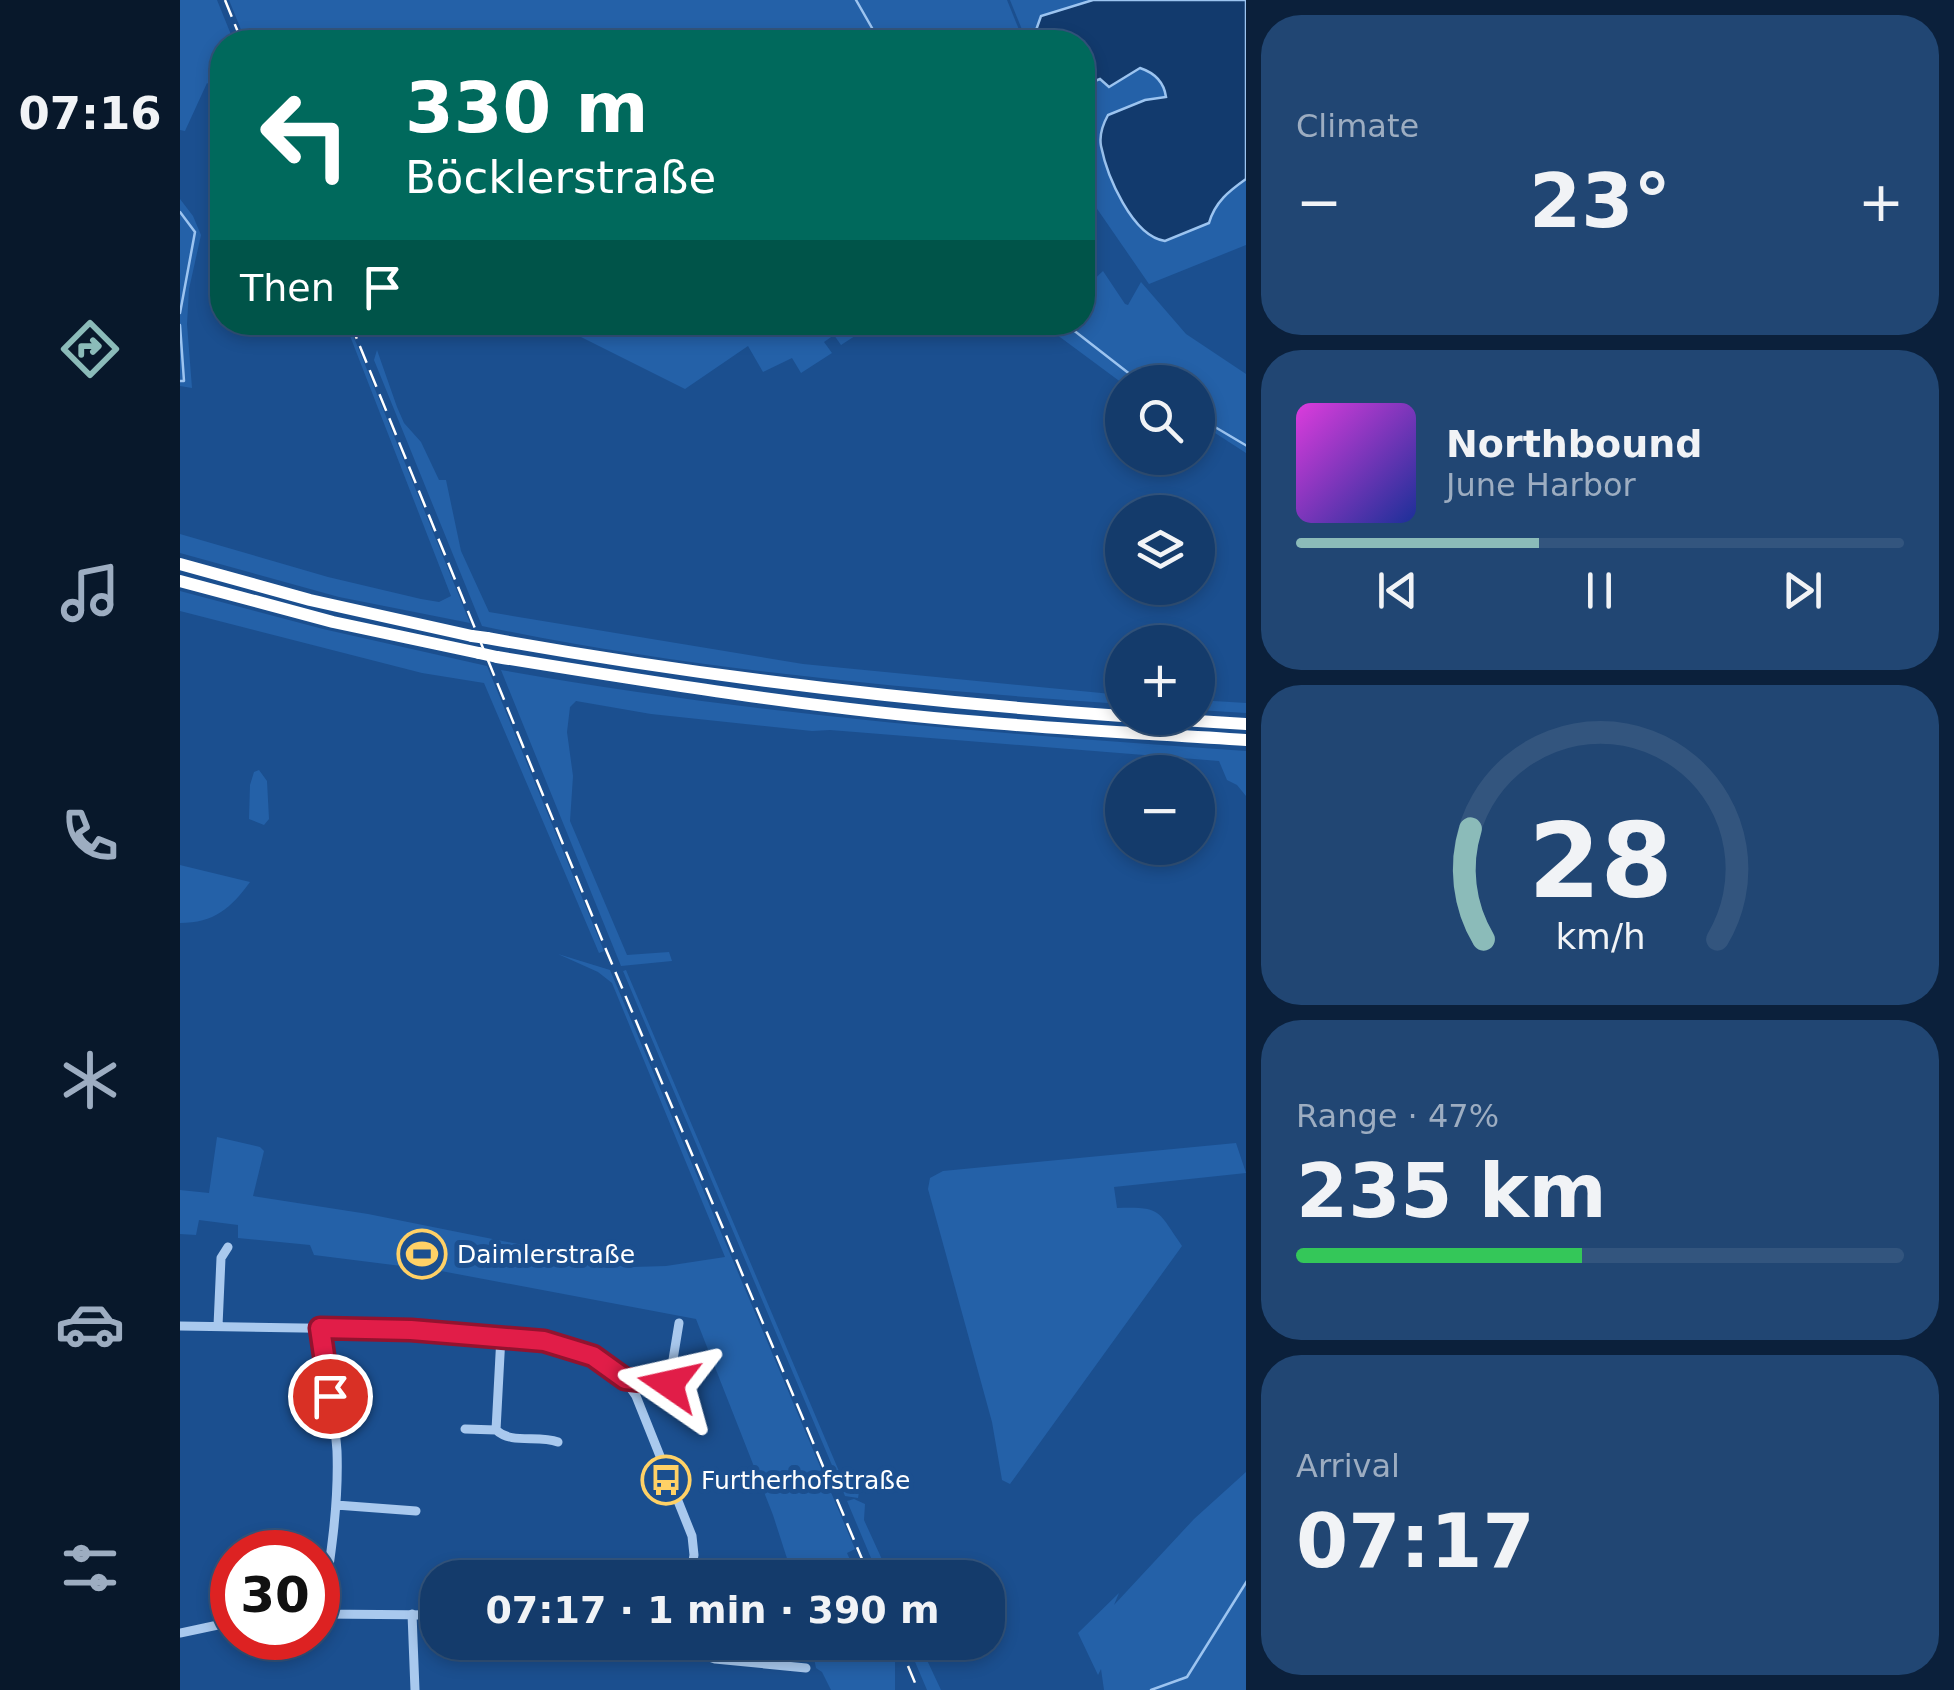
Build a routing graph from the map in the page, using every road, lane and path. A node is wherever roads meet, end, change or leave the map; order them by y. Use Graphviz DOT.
graph roads {
  1 [pos="180,564"];
  2 [pos="180,581"];
  3 [pos="1105,715"];
  4 [pos="1215,722"];
  5 [pos="1246,724"];
  6 [pos="1246,740"];
  7 [pos="228,1247"];
  8 [pos="679,1323"];
  9 [pos="180,1326"];
  10 [pos="218,1326"];
  11 [pos="320,1328"];
  12 [pos="500,1336"];
  13 [pos="625,1379"];
  14 [pos="465,1429"];
  15 [pos="496,1430"];
  16 [pos="558,1442"];
  17 [pos="336,1505"];
  18 [pos="416,1511"];
  19 [pos="332,1530"];
  20 [pos="693,1560"];
  21 [pos="340,1614"];
  22 [pos="412,1614"];
  23 [pos="420,1614"];
  24 [pos="210,1627"];
  25 [pos="180,1633"];
  26 [pos="733,1660"];
  27 [pos="806,1668"];
  28 [pos="415,1690"];
  1 -- 3 [label="highway, bridge"];
  2 -- 6 [label="highway, bridge"];
  4 -- 5 [label="highway"];
  7 -- 10 [label="street"];
  8 -- 13 [label="street"];
  9 -- 10 [label="street"];
  10 -- 11 [label="street"];
  11 -- 12 [label="street"];
  11 -- 17 [label="street"];
  12 -- 13 [label="street"];
  12 -- 15 [label="street"];
  13 -- 20 [label="street"];
  14 -- 15 [label="street"];
  15 -- 16 [label="street"];
  17 -- 18 [label="street"];
  17 -- 19 [label="street"];
  21 -- 22 [label="street"];
  22 -- 23 [label="street"];
  22 -- 28 [label="street"];
  24 -- 25 [label="street"];
  26 -- 27 [label="street"];
}
